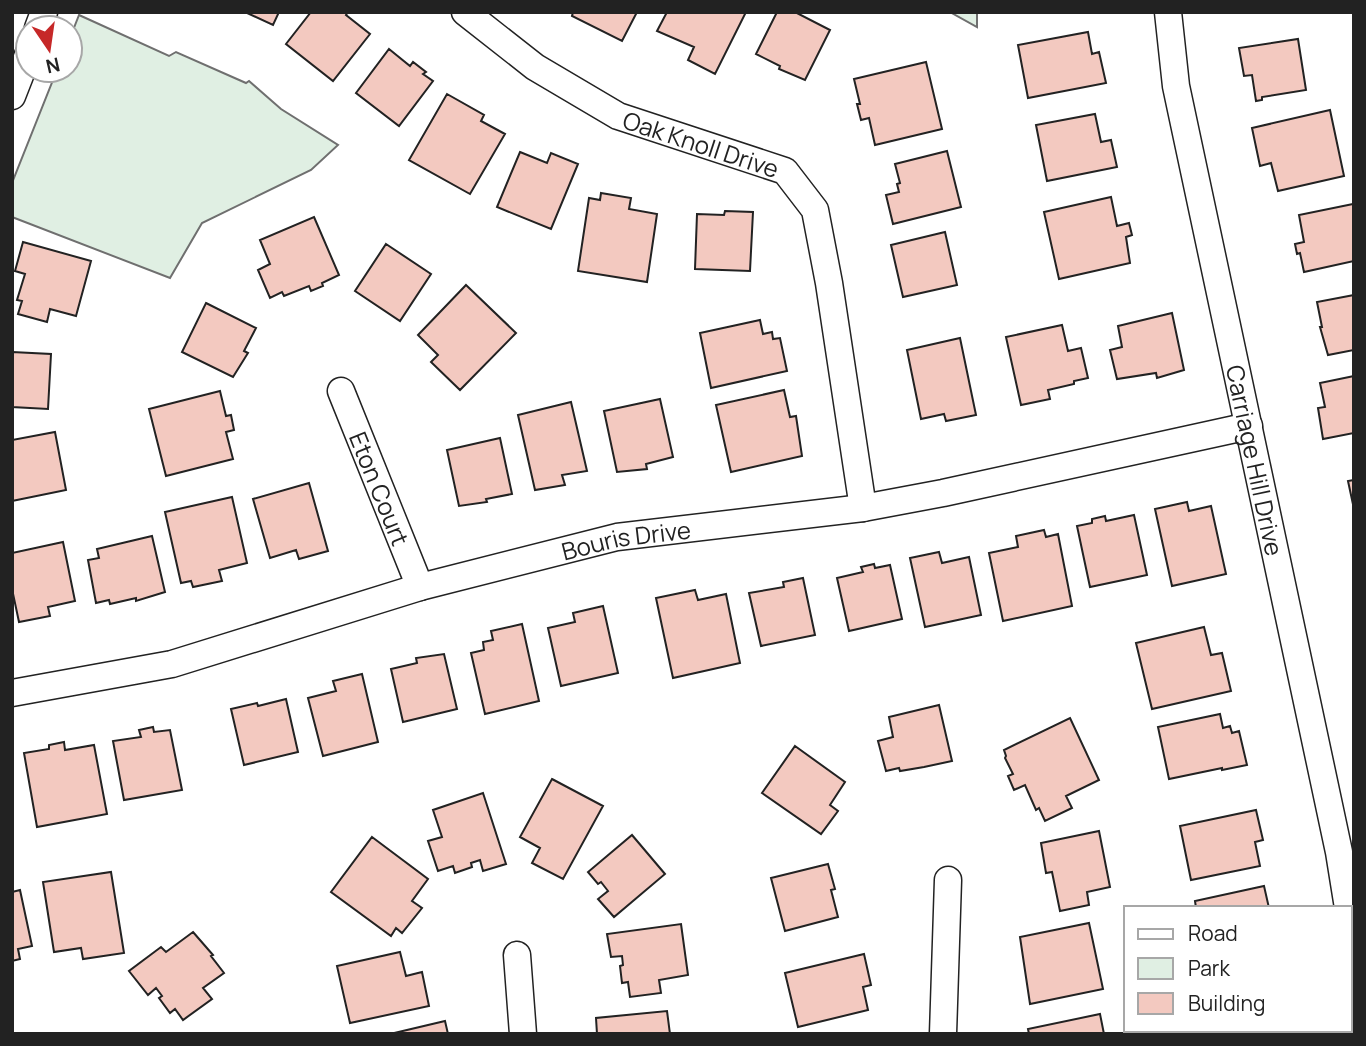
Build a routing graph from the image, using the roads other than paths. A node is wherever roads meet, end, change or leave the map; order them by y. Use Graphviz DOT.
graph roads {
  1 [pos="465,12"];
  2 [pos="1168,12"];
  3 [pos="341,391"];
  4 [pos="1249,426"];
  5 [pos="863,508"];
  6 [pos="420,587"];
  7 [pos="12,693"];
  8 [pos="1347,851"];
  9 [pos="948,880"];
  10 [pos="1348,906"];
  11 [pos="517,955"];
  12 [pos="523,1034"];
  13 [pos="943,1034"];
  1 -- 5 [label="street, Oak Knoll Drive"];
  2 -- 4 [label="street, Carriage Hill Drive"];
  3 -- 6 [label="street, Eton Court"];
  4 -- 5 [label="street, Bouris Drive"];
  4 -- 8 [label="street, Carriage Hill Drive"];
  5 -- 6 [label="street, Bouris Drive"];
  6 -- 7 [label="street, Bouris Drive"];
  8 -- 10 [label="street, Carriage Hill Drive"];
  9 -- 13 [label="street"];
  11 -- 12 [label="street"];
}
